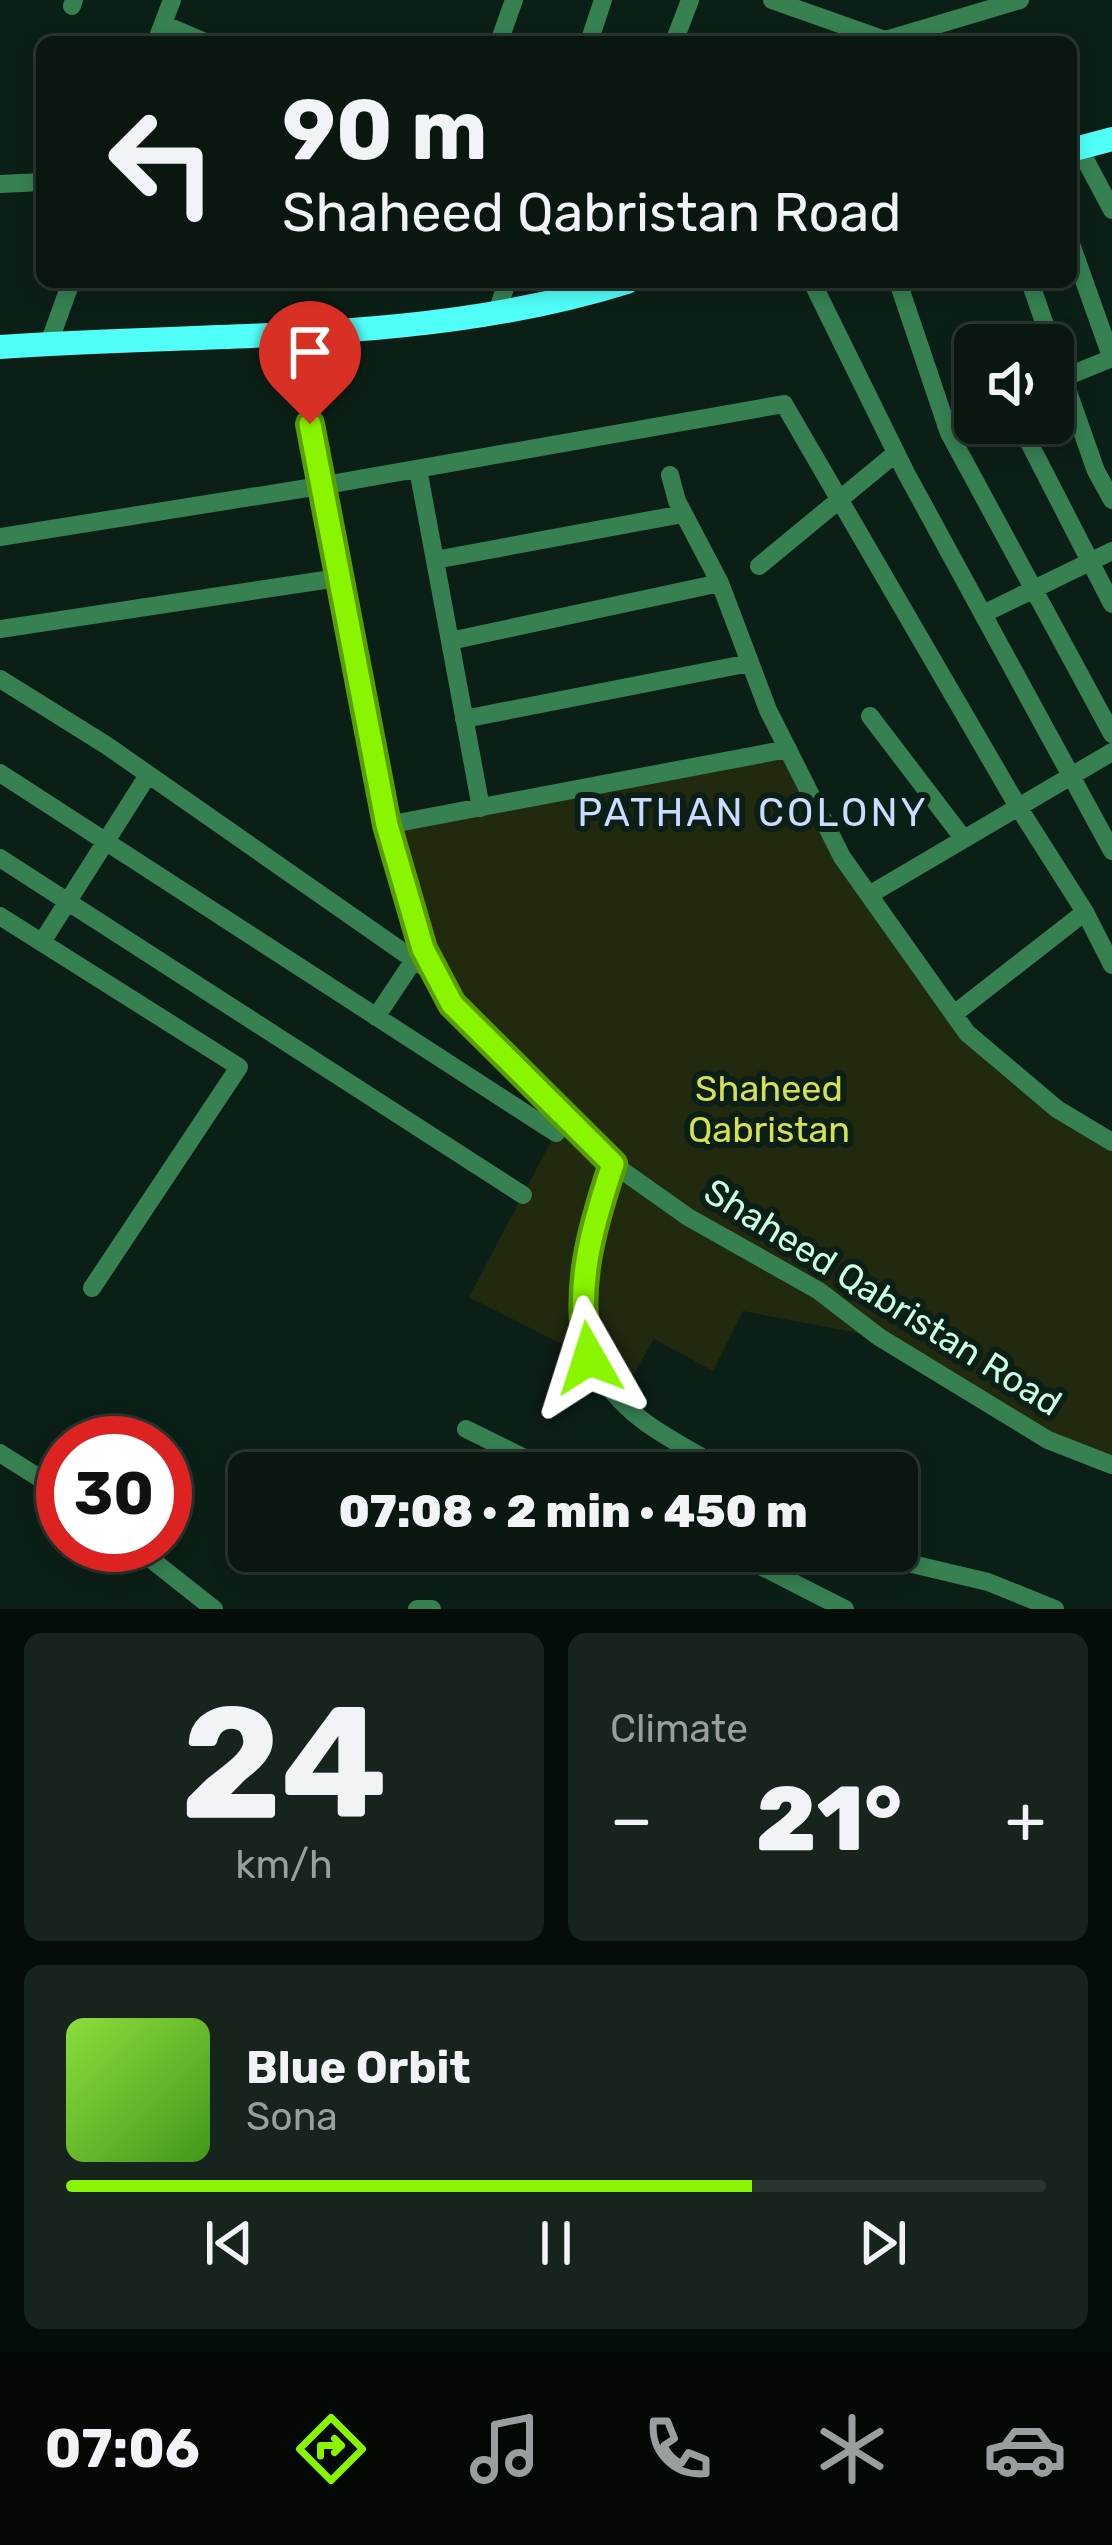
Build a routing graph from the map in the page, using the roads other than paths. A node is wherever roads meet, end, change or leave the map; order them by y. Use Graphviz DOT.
graph roads {
  1 [pos="172,0"];
  2 [pos="514,0"];
  3 [pos="603,0"];
  4 [pos="690,0"];
  5 [pos="772,0"];
  6 [pos="1020,0"];
  7 [pos="987,3"];
  8 [pos="160,33"];
  9 [pos="501,36"];
  10 [pos="591,36"];
  11 [pos="676,36"];
  12 [pos="869,36"];
  13 [pos="896,36"];
  14 [pos="1112,139"];
  15 [pos="1077,148"];
  16 [pos="1077,152"];
  17 [pos="1,180"];
  18 [pos="36,182"];
  19 [pos="1112,210"];
  20 [pos="1077,261"];
  21 [pos="69,288"];
  22 [pos="505,288"];
  23 [pos="595,288"];
  24 [pos="815,288"];
  25 [pos="900,288"];
  26 [pos="1032,288"];
  27 [pos="497,312"];
  28 [pos="1044,324"];
  29 [pos="298,333"];
  30 [pos="49,343"];
  31 [pos="0,346"];
  32 [pos="1112,358"];
  33 [pos="1074,373"];
  34 [pos="1074,418"];
  35 [pos="954,422"];
  36 [pos="946,425"];
  37 [pos="1030,444"];
  38 [pos="896,453"];
  39 [pos="418,469"];
  40 [pos="670,475"];
  41 [pos="320,486"];
  42 [pos="838,497"];
  43 [pos="1112,500"];
  44 [pos="683,514"];
  45 [pos="0,537"];
  46 [pos="1112,551"];
  47 [pos="435,560"];
  48 [pos="1090,562"];
  49 [pos="759,566"];
  50 [pos="338,578"];
  51 [pos="719,583"];
  52 [pos="1034,590"];
  53 [pos="1112,604"];
  54 [pos="983,614"];
  55 [pos="0,629"];
  56 [pos="450,640"];
  57 [pos="750,663"];
  58 [pos="0,680"];
  59 [pos="870,716"];
  60 [pos="464,719"];
  61 [pos="1112,734"];
  62 [pos="788,749"];
  63 [pos="1112,752"];
  64 [pos="0,773"];
  65 [pos="1070,773"];
  66 [pos="148,775"];
  67 [pos="1017,805"];
  68 [pos="481,808"];
  69 [pos="387,825"];
  70 [pos="963,838"];
  71 [pos="106,841"];
  72 [pos="1112,851"];
  73 [pos="0,858"];
  74 [pos="869,895"];
  75 [pos="68,902"];
  76 [pos="1085,912"];
  77 [pos="0,916"];
  78 [pos="42,942"];
  79 [pos="414,960"];
  80 [pos="1112,965"];
  81 [pos="438,977"];
  82 [pos="954,1014"];
  83 [pos="376,1017"];
  84 [pos="564,1117"];
  85 [pos="1112,1142"];
  86 [pos="613,1164"];
  87 [pos="523,1195"];
  88 [pos="92,1288"];
  89 [pos="466,1429"];
  90 [pos="513,1452"];
  91 [pos="694,1452"];
  92 [pos="0,1453"];
  93 [pos="1112,1465"];
  94 [pos="36,1475"];
  95 [pos="918,1565"];
  96 [pos="168,1572"];
  97 [pos="772,1572"];
  98 [pos="214,1609"];
  99 [pos="417,1609"];
  100 [pos="432,1609"];
  101 [pos="845,1609"];
  102 [pos="1055,1609"];
  1 -- 8 [label="street"];
  2 -- 9 [label="street"];
  3 -- 10 [label="street"];
  4 -- 11 [label="street"];
  5 -- 12 [label="street"];
  6 -- 7 [label="street"];
  7 -- 13 [label="street"];
  14 -- 15 [label="main road"];
  16 -- 19 [label="street"];
  17 -- 18 [label="street"];
  20 -- 32 [label="street"];
  21 -- 30 [label="street"];
  22 -- 27 [label="street"];
  23 -- 27 [label="main road"];
  24 -- 38 [label="street"];
  25 -- 36 [label="street"];
  26 -- 28 [label="street"];
  27 -- 29 [label="main road"];
  29 -- 30 [label="main road"];
  29 -- 41 [label="street, Shaheed Qabristan Road"];
  30 -- 31 [label="main road"];
  32 -- 33 [label="street"];
  34 -- 43 [label="street"];
  35 -- 36 [label="street"];
  36 -- 52 [label="street"];
  37 -- 48 [label="street"];
  38 -- 42 [label="street"];
  38 -- 54 [label="street"];
  39 -- 41 [label="street"];
  39 -- 42 [label="street"];
  39 -- 47 [label="street"];
  40 -- 44 [label="street"];
  41 -- 45 [label="street"];
  41 -- 50 [label="street, Shaheed Qabristan Road"];
  42 -- 49 [label="street"];
  42 -- 67 [label="street"];
  44 -- 47 [label="street"];
  44 -- 51 [label="street"];
  46 -- 48 [label="street"];
  47 -- 56 [label="street"];
  48 -- 52 [label="street"];
  48 -- 53 [label="street"];
  50 -- 55 [label="street"];
  50 -- 69 [label="street, Shaheed Qabristan Road"];
  51 -- 56 [label="street"];
  51 -- 57 [label="street"];
  52 -- 54 [label="street"];
  52 -- 61 [label="street"];
  54 -- 65 [label="street"];
  56 -- 60 [label="street"];
  57 -- 60 [label="street"];
  57 -- 62 [label="street"];
  58 -- 66 [label="street"];
  59 -- 70 [label="street"];
  60 -- 68 [label="street"];
  62 -- 68 [label="street"];
  62 -- 74 [label="street"];
  63 -- 65 [label="street"];
  64 -- 71 [label="street"];
  65 -- 67 [label="street"];
  65 -- 72 [label="street"];
  66 -- 71 [label="street"];
  66 -- 79 [label="street"];
  67 -- 70 [label="street"];
  67 -- 76 [label="street"];
  68 -- 69 [label="street"];
  69 -- 81 [label="street, Shaheed Qabristan Road"];
  70 -- 74 [label="street"];
  71 -- 75 [label="street"];
  71 -- 83 [label="street"];
  73 -- 75 [label="street"];
  74 -- 82 [label="street"];
  75 -- 78 [label="street"];
  75 -- 87 [label="street"];
  76 -- 80 [label="street"];
  76 -- 82 [label="street"];
  77 -- 78 [label="street"];
  78 -- 88 [label="street"];
  79 -- 81 [label="street"];
  79 -- 83 [label="street"];
  81 -- 84 [label="street, Shaheed Qabristan Road"];
  82 -- 85 [label="street"];
  83 -- 84 [label="street"];
  84 -- 86 [label="street, Shaheed Qabristan Road"];
  86 -- 91 [label="street"];
  86 -- 93 [label="street, Shaheed Qabristan Road"];
  89 -- 90 [label="street"];
  92 -- 94 [label="street"];
  95 -- 102 [label="street"];
  96 -- 98 [label="street"];
  97 -- 101 [label="street"];
  99 -- 100 [label="street"];
}
